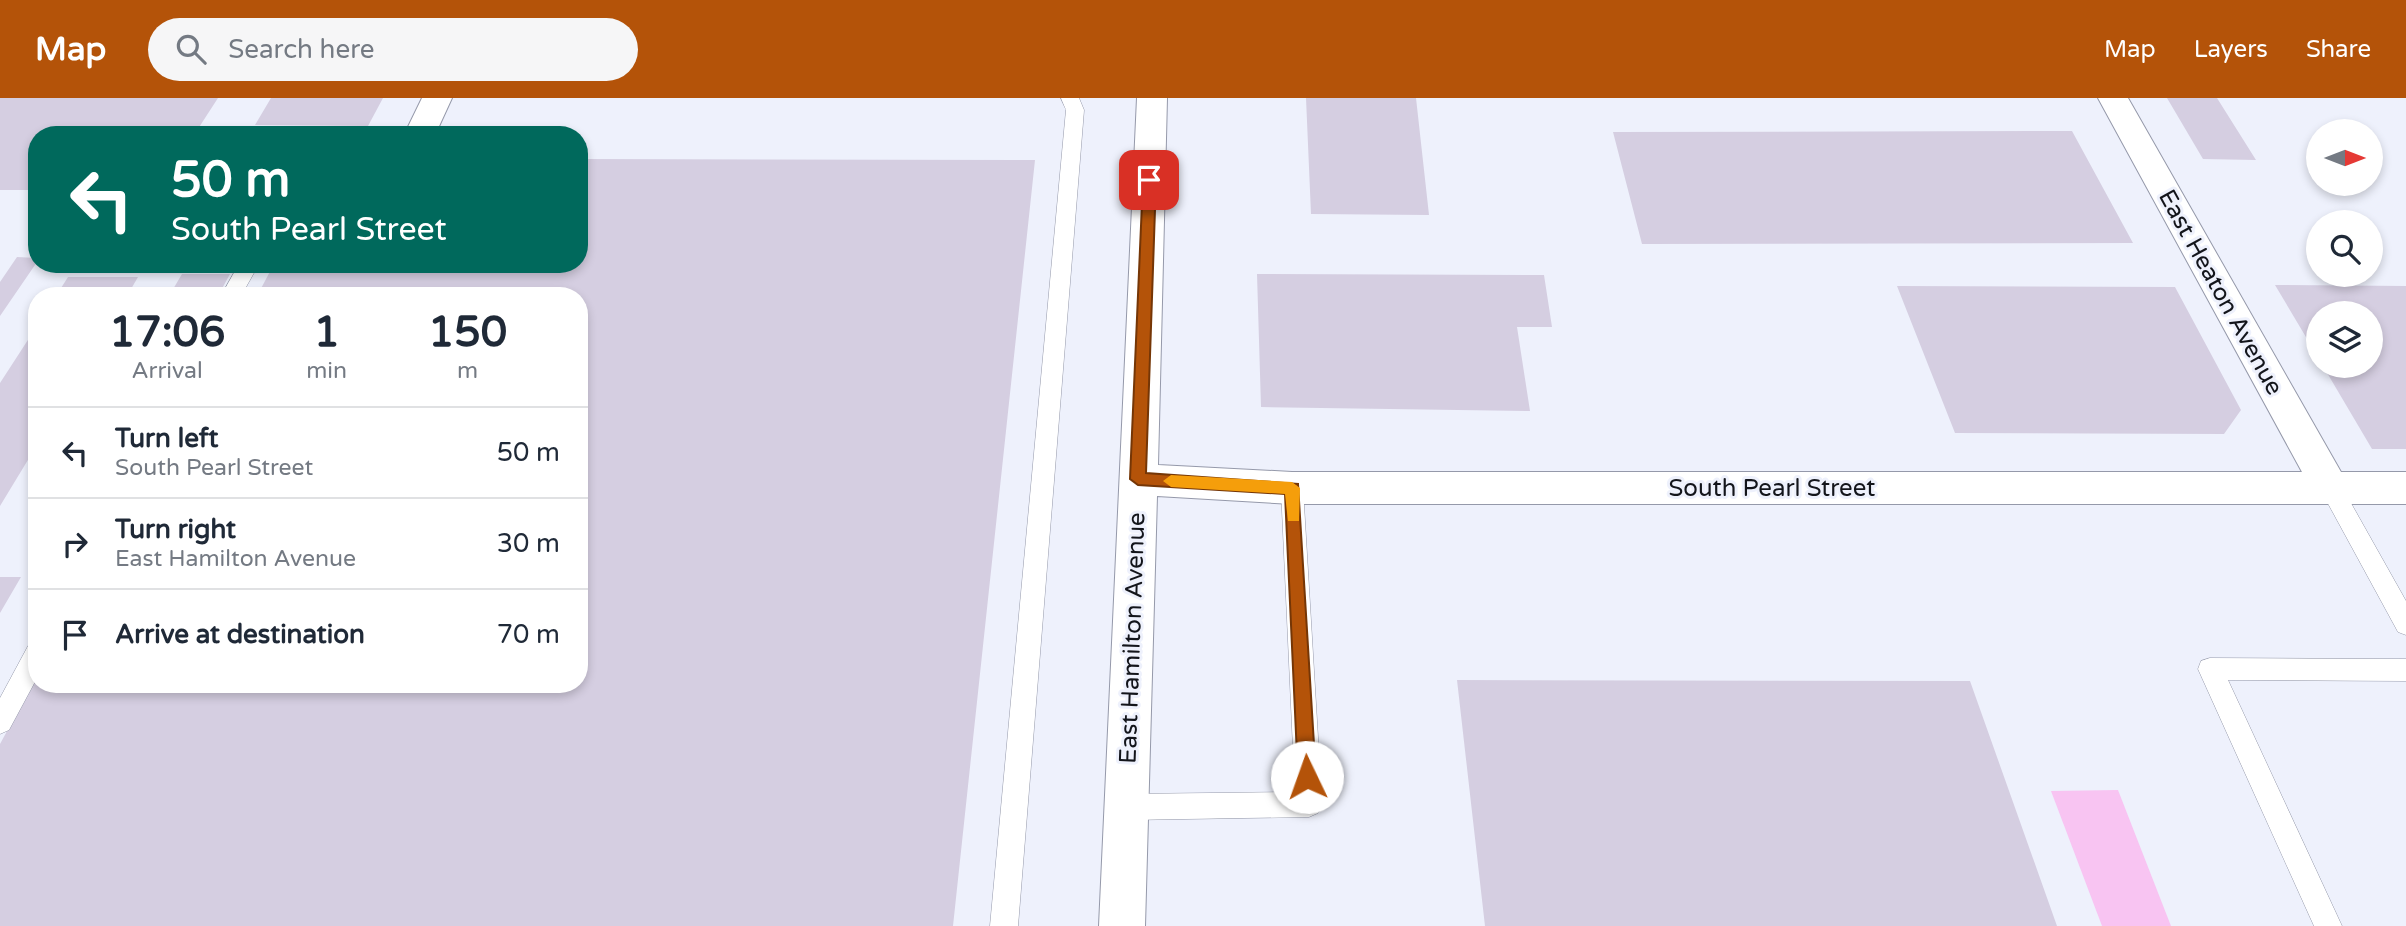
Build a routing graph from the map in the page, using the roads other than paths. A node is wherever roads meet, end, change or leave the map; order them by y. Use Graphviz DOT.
graph roads {
  1 [pos="437,98"];
  2 [pos="1070,98"];
  3 [pos="1152,98"];
  4 [pos="2113,98"];
  5 [pos="423,126"];
  6 [pos="1138,479"];
  7 [pos="2330,487"];
  8 [pos="1292,488"];
  9 [pos="2406,488"];
  10 [pos="2406,624"];
  11 [pos="2406,670"];
  12 [pos="28,671"];
  13 [pos="0,722"];
  14 [pos="1127,807"];
  15 [pos="1004,926"];
  16 [pos="1122,926"];
  17 [pos="2328,926"];
  1 -- 5 [label="street"];
  2 -- 15 [label="lane"];
  3 -- 6 [label="street, East Hamilton Avenue"];
  4 -- 7 [label="street, East Heaton Avenue"];
  6 -- 8 [label="street, South Pearl Street"];
  6 -- 14 [label="street, East Hamilton Avenue"];
  7 -- 8 [label="street, South Pearl Street"];
  7 -- 9 [label="street, South Pearl Street"];
  7 -- 10 [label="lane"];
  8 -- 14 [label="lane"];
  11 -- 17 [label="lane"];
  12 -- 13 [label="lane"];
  14 -- 16 [label="street, East Hamilton Avenue"];
}
